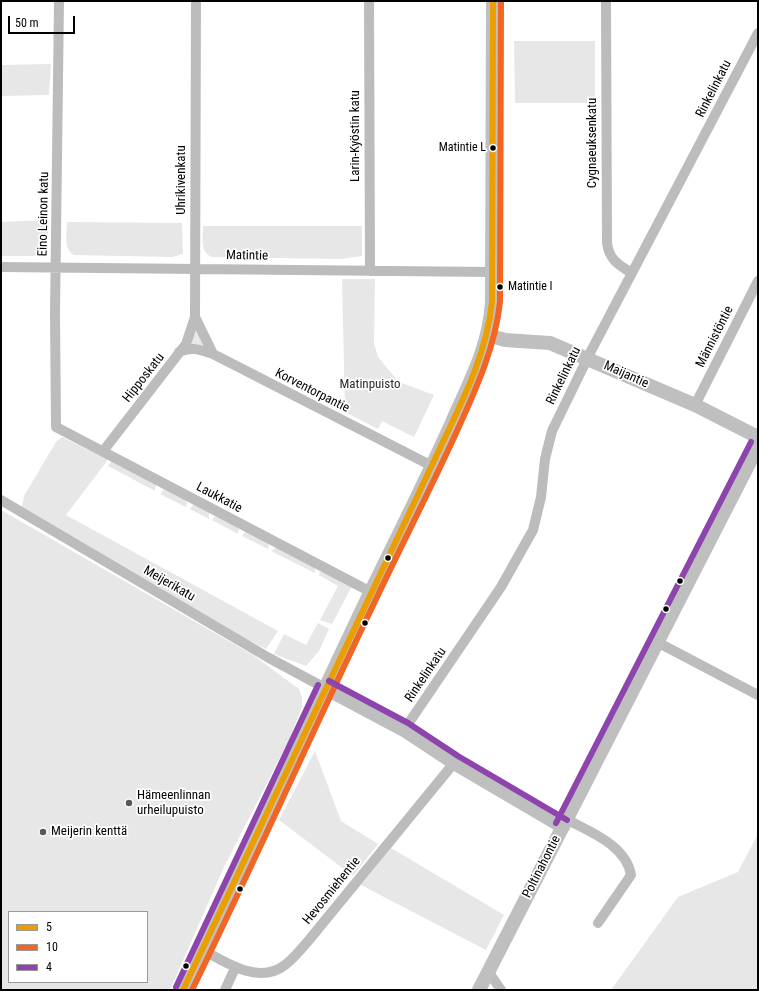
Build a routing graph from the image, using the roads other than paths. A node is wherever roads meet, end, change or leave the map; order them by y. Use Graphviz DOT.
graph roads {
  1 [pos="60,1"];
  2 [pos="196,1"];
  3 [pos="369,1"];
  4 [pos="493,1"];
  5 [pos="606,1"];
  6 [pos="758,33"];
  7 [pos="1,267"];
  8 [pos="56,268"];
  9 [pos="194,269"];
  10 [pos="370,271"];
  11 [pos="492,272"];
  12 [pos="632,273"];
  13 [pos="758,281"];
  14 [pos="195,317"];
  15 [pos="488,335"];
  16 [pos="179,352"];
  17 [pos="213,354"];
  18 [pos="588,358"];
  19 [pos="695,405"];
  20 [pos="56,426"];
  21 [pos="758,437"];
  22 [pos="758,446"];
  23 [pos="104,450"];
  24 [pos="432,466"];
  25 [pos="1,500"];
  26 [pos="371,592"];
  27 [pos="657,642"];
  28 [pos="325,688"];
  29 [pos="758,695"];
  30 [pos="404,730"];
  31 [pos="454,763"];
  32 [pos="564,823"];
  33 [pos="598,922"];
  34 [pos="203,950"];
  35 [pos="235,968"];
  36 [pos="488,971"];
  37 [pos="183,990"];
  38 [pos="224,990"];
  39 [pos="479,990"];
  40 [pos="501,990"];
  1 -- 8 [label="street, Eino Leinon katu"];
  2 -- 9 [label="street, Uhrikivenkatu"];
  3 -- 10 [label="street, Larin-Kyöstin katu"];
  4 -- 11 [label="main road"];
  5 -- 12 [label="street, Cygnaeuksenkatu"];
  6 -- 12 [label="street, Rinkelinkatu"];
  7 -- 8 [label="street, Matintie"];
  8 -- 9 [label="street, Matintie"];
  8 -- 20 [label="street, Eino Leinon katu"];
  9 -- 10 [label="street, Matintie"];
  9 -- 14 [label="street, Uhrikivenkatu"];
  10 -- 11 [label="street, Matintie"];
  11 -- 15 [label="main road"];
  12 -- 18 [label="street, Rinkelinkatu"];
  13 -- 19 [label="street, Männistöntie"];
  14 -- 16 [label="street, Hipposkatu"];
  14 -- 17 [label="street, Uhrikivenkatu"];
  15 -- 18 [label="main road, Maijantie"];
  15 -- 24 [label="main road"];
  16 -- 17 [label="street, Korventorpantie"];
  16 -- 23 [label="street, Hipposkatu"];
  17 -- 24 [label="street, Korventorpantie"];
  18 -- 19 [label="main road, Maijantie"];
  18 -- 30 [label="street, Rinkelinkatu"];
  19 -- 21 [label="main road, Maijantie"];
  20 -- 23 [label="street, Laukkatie"];
  22 -- 27 [label="main road, Poltinahontie"];
  23 -- 26 [label="street, Laukkatie"];
  24 -- 26 [label="main road"];
  25 -- 28 [label="street, Meijerikatu"];
  26 -- 28 [label="main road"];
  27 -- 29 [label="street"];
  27 -- 32 [label="main road, Poltinahontie"];
  28 -- 30 [label="main road"];
  28 -- 34 [label="main road"];
  30 -- 31 [label="main road"];
  31 -- 32 [label="main road"];
  31 -- 35 [label="street, Hevosmiehentie"];
  32 -- 33 [label="street"];
  32 -- 36 [label="main road, Poltinahontie"];
  34 -- 35 [label="street, Hevosmiehentie"];
  34 -- 37 [label="main road"];
  35 -- 38 [label="street"];
  36 -- 39 [label="main road, Poltinahontie"];
  36 -- 40 [label="street"];
}
